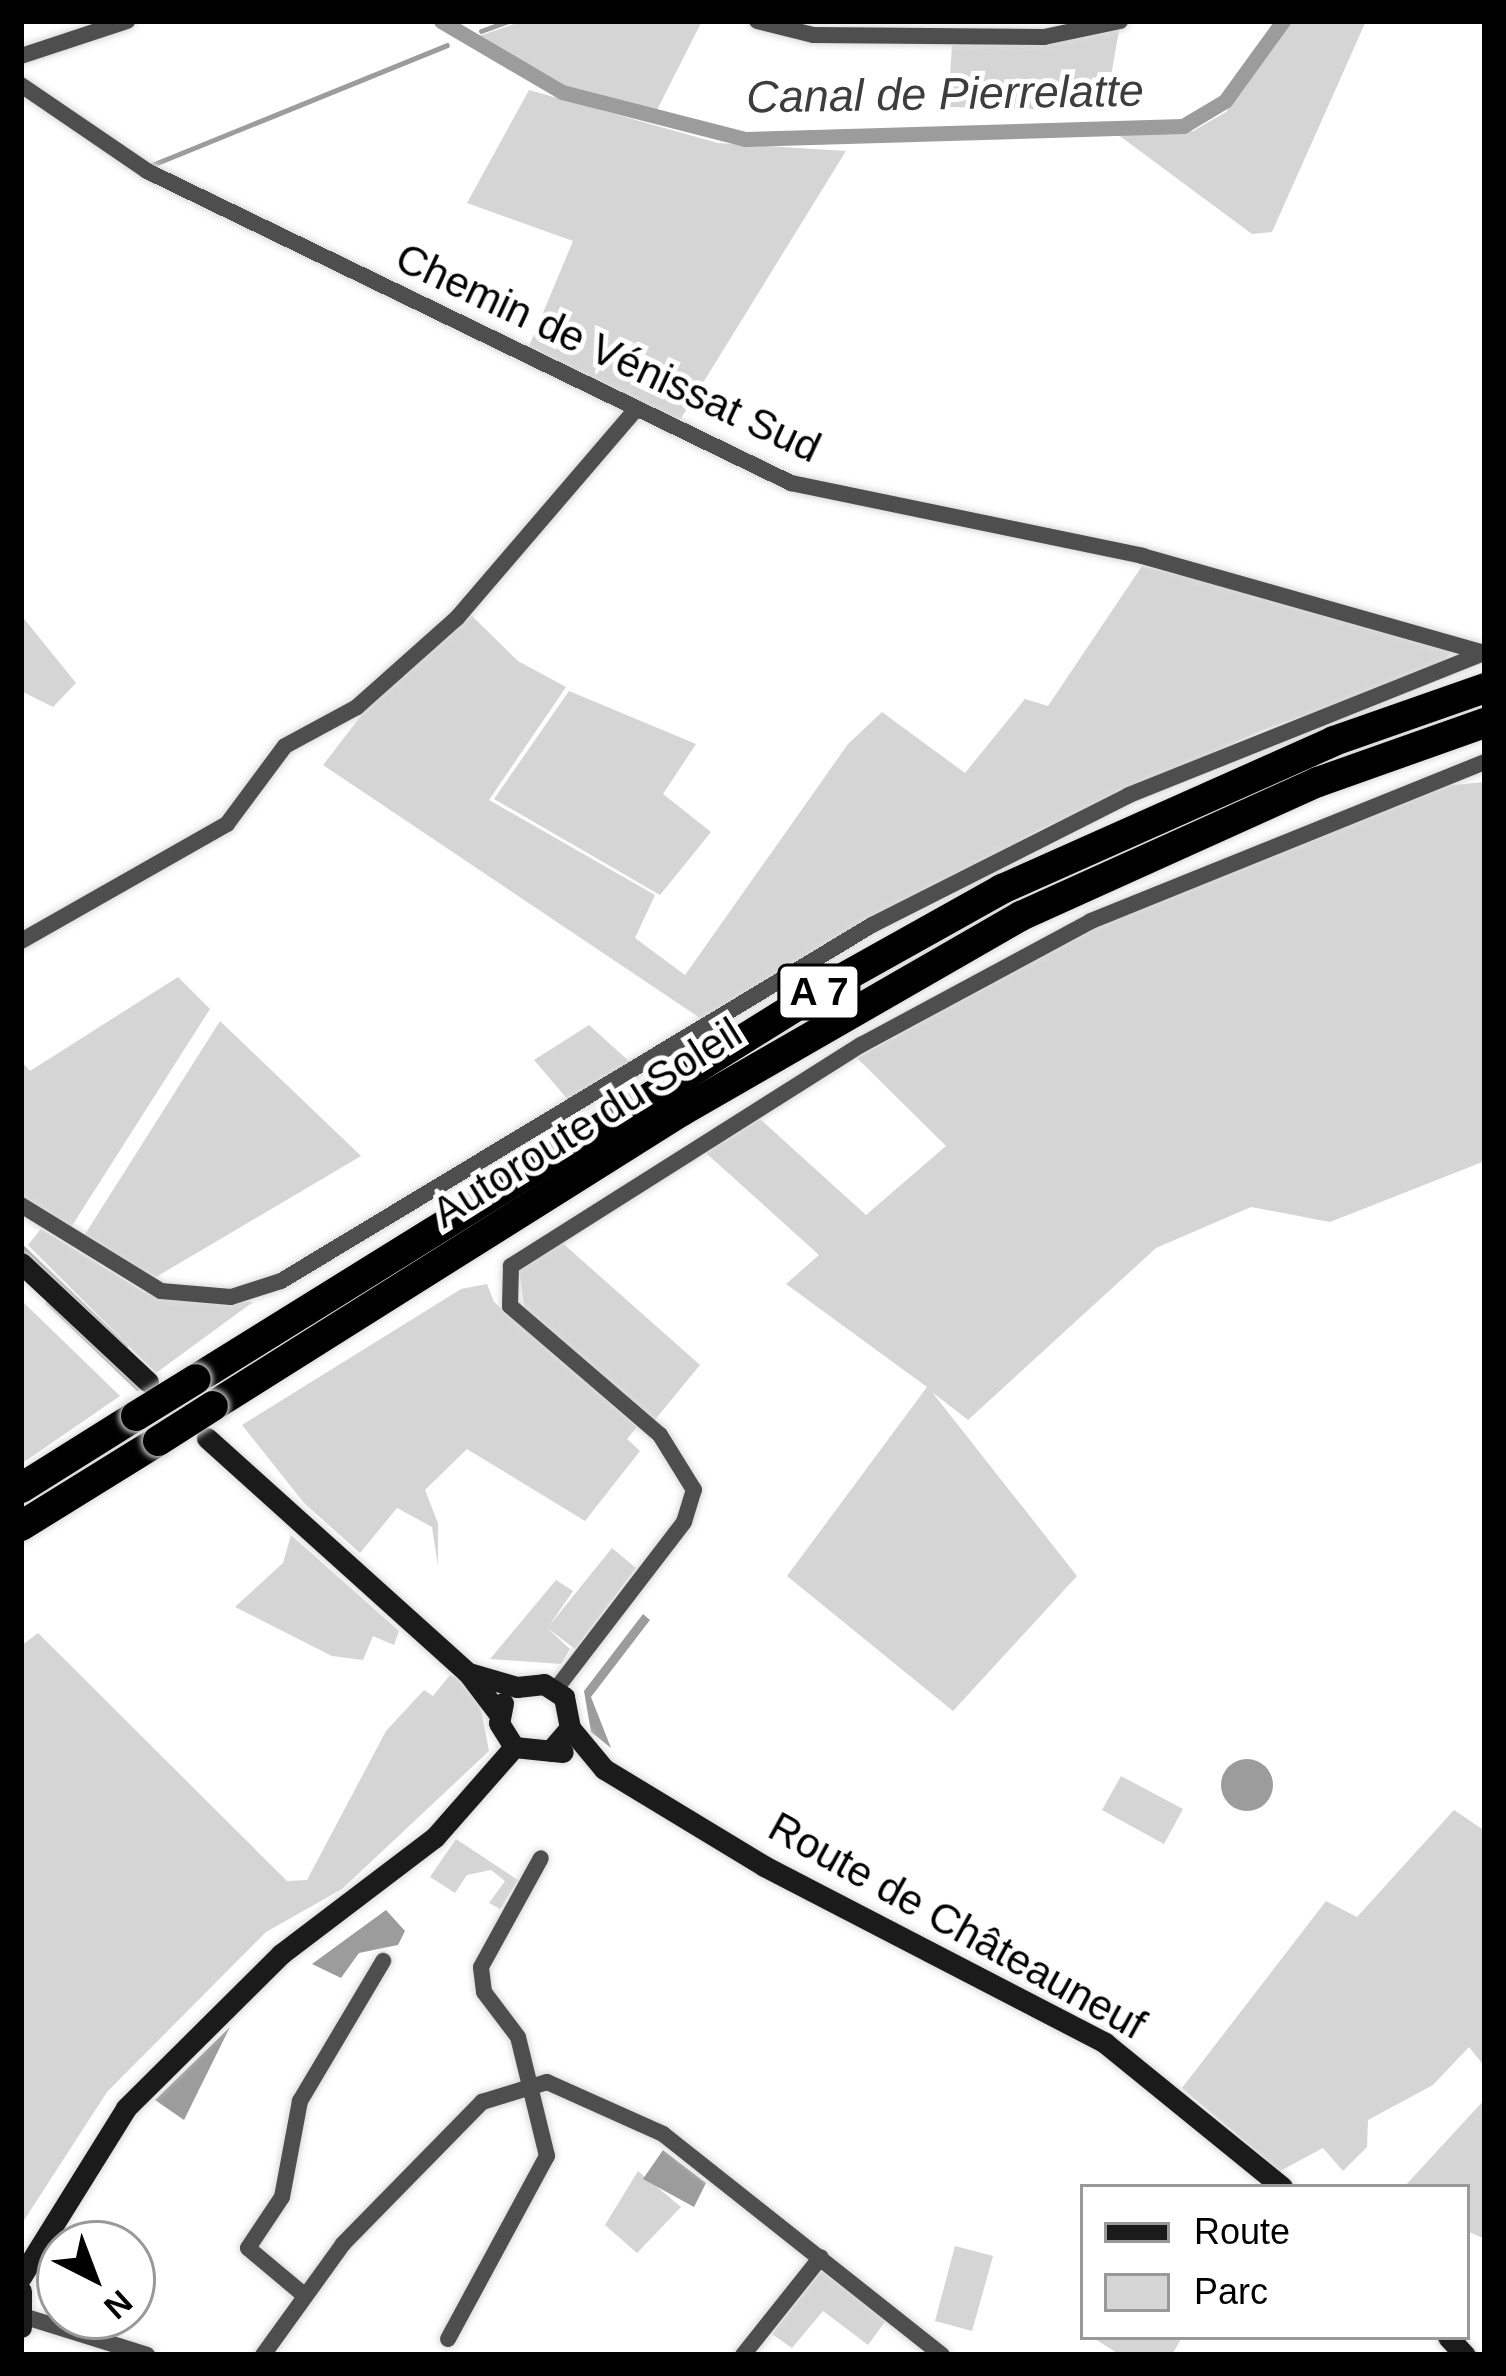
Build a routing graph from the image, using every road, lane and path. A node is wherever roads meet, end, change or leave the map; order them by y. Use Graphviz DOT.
graph roads {
  1 [pos="127,21"];
  2 [pos="757,21"];
  3 [pos="1120,21"];
  4 [pos="21,56"];
  5 [pos="21,85"];
  6 [pos="633,413"];
  7 [pos="1484,654"];
  8 [pos="1485,688"];
  9 [pos="1485,723"];
  10 [pos="1485,762"];
  11 [pos="21,941"];
  12 [pos="21,1205"];
  13 [pos="21,1263"];
  14 [pos="148,1382"];
  15 [pos="207,1438"];
  16 [pos="21,1488"];
  17 [pos="21,1526"];
  18 [pos="468,1673"];
  19 [pos="518,1687"];
  20 [pos="556,1689"];
  21 [pos="500,1714"];
  22 [pos="570,1728"];
  23 [pos="514,1748"];
  24 [pos="550,1751"];
  25 [pos="582,1752"];
  26 [pos="541,1858"];
  27 [pos="383,1961"];
  28 [pos="531,2082"];
  29 [pos="1278,2184"];
  30 [pos="821,2257"];
  31 [pos="21,2277"];
  32 [pos="21,2291"];
  33 [pos="304,2295"];
  34 [pos="23,2322"];
  35 [pos="448,2338"];
  36 [pos="147,2355"];
  37 [pos="263,2355"];
  38 [pos="743,2355"];
  39 [pos="942,2355"];
  1 -- 4 [label="street"];
  2 -- 3 [label="street"];
  5 -- 6 [label="street, Chemin de Vénissat Sud"];
  6 -- 7 [label="street, Chemin de Vénissat Sud"];
  6 -- 11 [label="street"];
  7 -- 12 [label="street"];
  8 -- 16 [label="highway, Autoroute du Soleil / A 7, bridge"];
  9 -- 17 [label="highway, Autoroute du Soleil / A 7, bridge"];
  10 -- 20 [label="street"];
  13 -- 14 [label="main road"];
  15 -- 18 [label="main road"];
  18 -- 19 [label="main road"];
  18 -- 21 [label="main road"];
  19 -- 20 [label="main road"];
  19 -- 21 [label="main road"];
  20 -- 22 [label="main road"];
  21 -- 23 [label="main road"];
  22 -- 24 [label="main road"];
  22 -- 25 [label="main road"];
  23 -- 24 [label="main road"];
  23 -- 31 [label="main road"];
  24 -- 25 [label="main road"];
  25 -- 29 [label="main road, Route de Châteauneuf"];
  26 -- 28 [label="street"];
  27 -- 33 [label="street"];
  28 -- 30 [label="street"];
  28 -- 33 [label="street"];
  28 -- 35 [label="street"];
  30 -- 38 [label="street"];
  30 -- 39 [label="street"];
  32 -- 34 [label="main road"];
  33 -- 37 [label="street"];
  34 -- 36 [label="street"];
}
